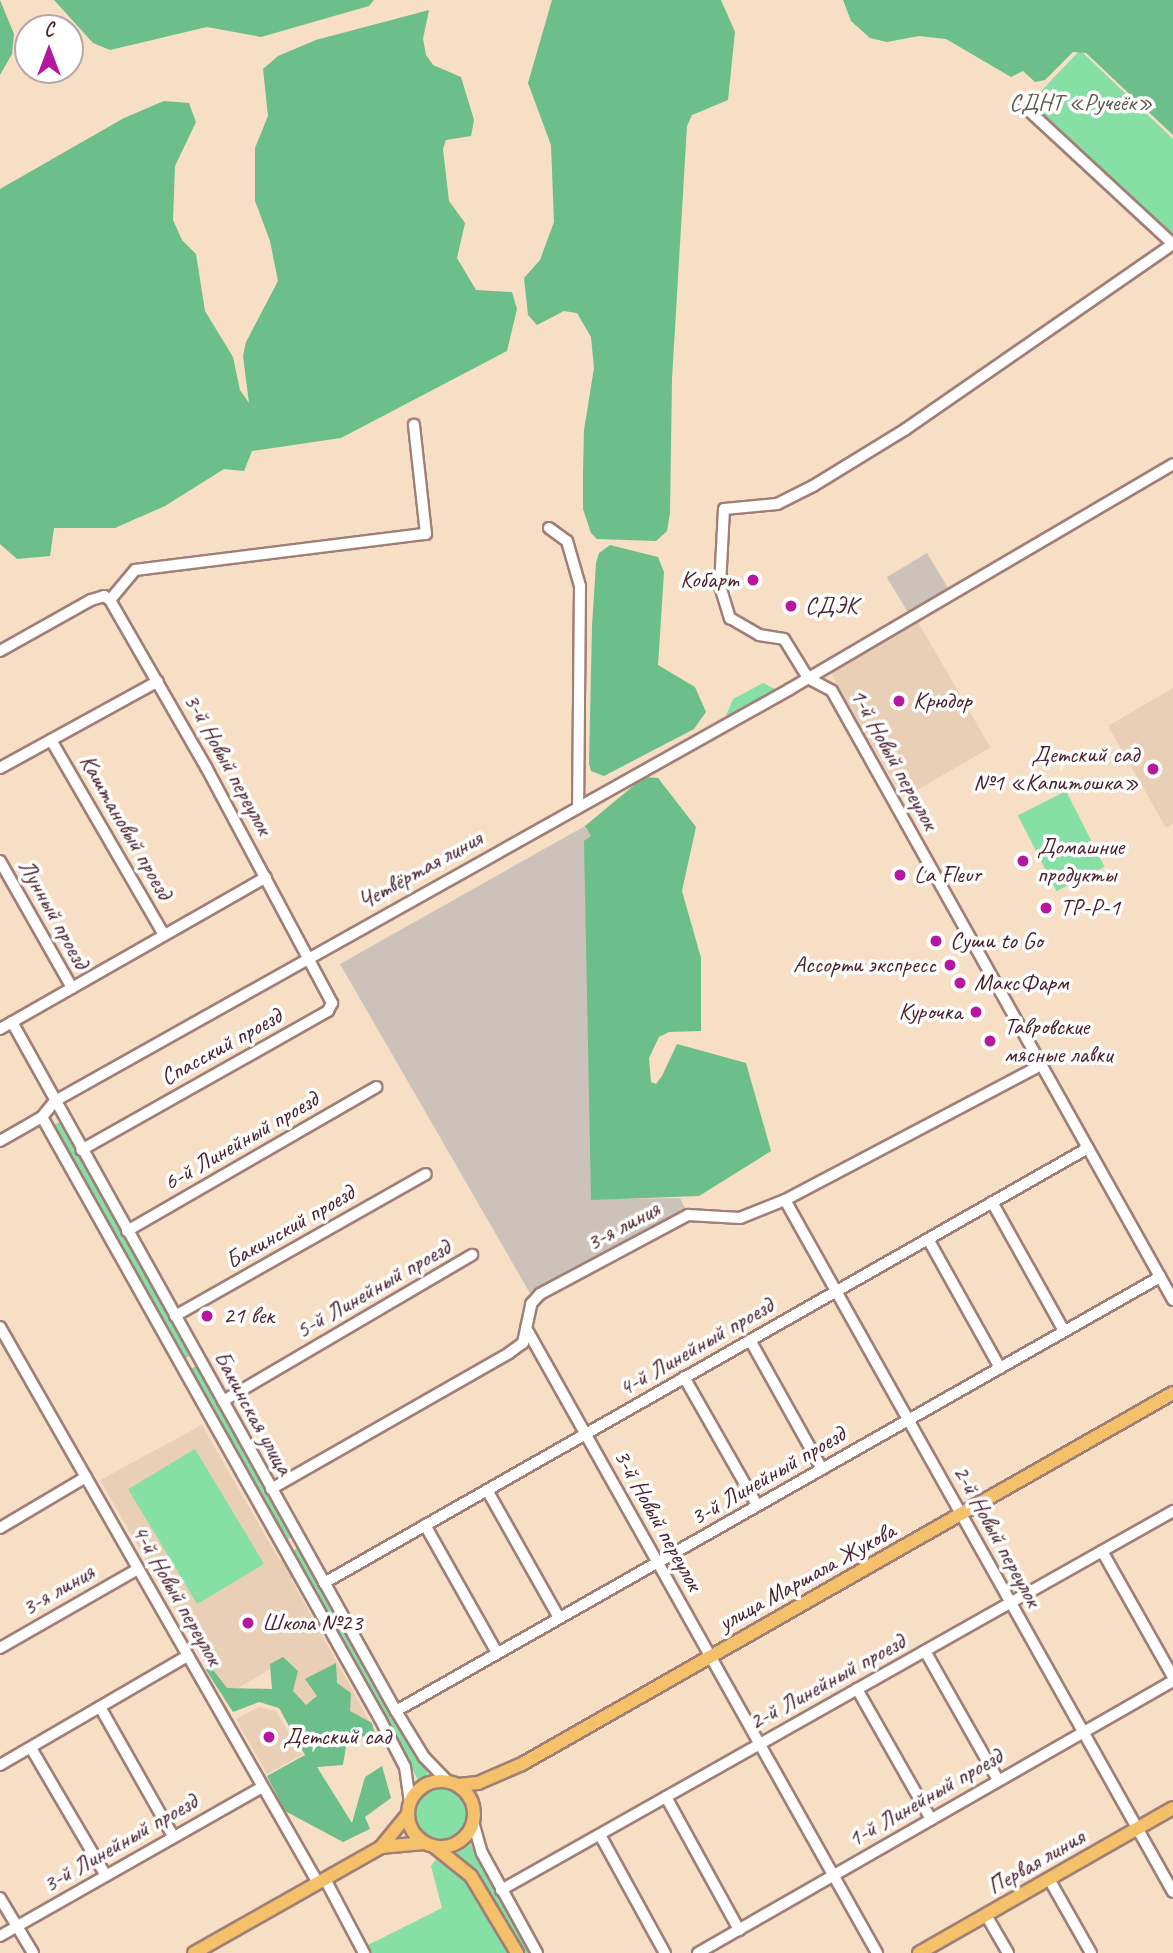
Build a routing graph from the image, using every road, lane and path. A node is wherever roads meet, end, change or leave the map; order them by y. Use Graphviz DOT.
graph roads {
  1 [pos="1025,107"];
  2 [pos="1173,244"];
  3 [pos="414,425"];
  4 [pos="1173,464"];
  5 [pos="549,528"];
  6 [pos="107,598"];
  7 [pos="0,651"];
  8 [pos="808,678"];
  9 [pos="158,681"];
  10 [pos="51,740"];
  11 [pos="0,768"];
  12 [pos="578,805"];
  13 [pos="0,861"];
  14 [pos="266,877"];
  15 [pos="164,935"];
  16 [pos="308,957"];
  17 [pos="72,988"];
  18 [pos="12,1022"];
  19 [pos="0,1029"];
  20 [pos="1038,1066"];
  21 [pos="376,1087"];
  22 [pos="55,1101"];
  23 [pos="42,1117"];
  24 [pos="0,1141"];
  25 [pos="1088,1148"];
  26 [pos="81,1150"];
  27 [pos="426,1174"];
  28 [pos="785,1200"];
  29 [pos="992,1202"];
  30 [pos="127,1231"];
  31 [pos="928,1239"];
  32 [pos="472,1255"];
  33 [pos="1160,1277"];
  34 [pos="836,1291"];
  35 [pos="1173,1300"];
  36 [pos="175,1316"];
  37 [pos="0,1327"];
  38 [pos="526,1328"];
  39 [pos="1065,1331"];
  40 [pos="750,1340"];
  41 [pos="198,1357"];
  42 [pos="182,1366"];
  43 [pos="1000,1368"];
  44 [pos="684,1377"];
  45 [pos="1173,1394"];
  46 [pos="223,1401"];
  47 [pos="908,1420"];
  48 [pos="586,1434"];
  49 [pos="822,1469"];
  50 [pos="86,1477"];
  51 [pos="271,1489"];
  52 [pos="486,1490"];
  53 [pos="757,1505"];
  54 [pos="960,1514"];
  55 [pos="1171,1516"];
  56 [pos="425,1525"];
  57 [pos="0,1528"];
  58 [pos="299,1538"];
  59 [pos="282,1547"];
  60 [pos="1102,1551"];
  61 [pos="658,1563"];
  62 [pos="138,1569"];
  63 [pos="324,1583"];
  64 [pos="1010,1603"];
  65 [pos="559,1618"];
  66 [pos="0,1648"];
  67 [pos="925,1651"];
  68 [pos="497,1653"];
  69 [pos="187,1656"];
  70 [pos="709,1656"];
  71 [pos="1173,1679"];
  72 [pos="857,1689"];
  73 [pos="100,1707"];
  74 [pos="396,1711"];
  75 [pos="1083,1732"];
  76 [pos="759,1744"];
  77 [pos="31,1748"];
  78 [pos="0,1765"];
  79 [pos="998,1780"];
  80 [pos="452,1783"];
  81 [pos="262,1787"];
  82 [pos="666,1797"];
  83 [pos="409,1808"];
  84 [pos="1173,1808"];
  85 [pos="931,1819"];
  86 [pos="473,1822"];
  87 [pos="1138,1829"];
  88 [pos="600,1835"];
  89 [pos="173,1836"];
  90 [pos="430,1845"];
  91 [pos="381,1847"];
  92 [pos="833,1875"];
  93 [pos="106,1876"];
  94 [pos="1049,1879"];
  95 [pos="321,1881"];
  96 [pos="501,1890"];
  97 [pos="1173,1892"];
  98 [pos="0,1898"];
  99 [pos="986,1915"];
  100 [pos="16,1927"];
  101 [pos="739,1930"];
  102 [pos="0,1936"];
  103 [pos="33,1953"];
  104 [pos="194,1953"];
  105 [pos="364,1953"];
  106 [pos="517,1953"];
  107 [pos="537,1953"];
  108 [pos="665,1953"];
  109 [pos="698,1953"];
  110 [pos="877,1953"];
  111 [pos="919,1953"];
  112 [pos="1008,1953"];
  113 [pos="1091,1953"];
  1 -- 2 [label="street"];
  2 -- 8 [label="street, 1-й Новый переулок"];
  3 -- 6 [label="street"];
  4 -- 8 [label="street, Четвёртая линия"];
  5 -- 12 [label="street"];
  6 -- 7 [label="street"];
  6 -- 9 [label="street, 3-й Новый переулок"];
  8 -- 12 [label="street, Четвёртая линия"];
  8 -- 20 [label="street, 1-й Новый переулок"];
  9 -- 10 [label="street"];
  9 -- 14 [label="street, 3-й Новый переулок"];
  10 -- 11 [label="street"];
  10 -- 15 [label="street, Каштановый проезд"];
  12 -- 16 [label="street, Четвёртая линия"];
  13 -- 17 [label="street, Лунный проезд"];
  14 -- 15 [label="street"];
  14 -- 16 [label="street, 3-й Новый переулок"];
  15 -- 17 [label="street"];
  16 -- 22 [label="street, Четвёртая линия"];
  16 -- 26 [label="street, Спасский проезд"];
  17 -- 18 [label="street"];
  18 -- 19 [label="street"];
  18 -- 22 [label="street, Бакинская улица"];
  20 -- 25 [label="street, 1-й Новый переулок"];
  20 -- 28 [label="street, 3-я линия"];
  21 -- 30 [label="street, 6-й Линейный проезд"];
  22 -- 23 [label="street"];
  22 -- 26 [label="street, Бакинская улица"];
  23 -- 24 [label="street"];
  23 -- 42 [label="street, Бакинская улица"];
  25 -- 29 [label="street, 4-й Линейный проезд"];
  25 -- 33 [label="street, 1-й Новый переулок"];
  26 -- 30 [label="street, Бакинская улица"];
  27 -- 36 [label="street, Бакинский проезд"];
  28 -- 34 [label="street, 2-й Новый переулок"];
  28 -- 38 [label="street, 3-я линия"];
  29 -- 31 [label="street, 4-й Линейный проезд"];
  29 -- 39 [label="street"];
  30 -- 36 [label="street, Бакинская улица"];
  31 -- 34 [label="street, 4-й Линейный проезд"];
  31 -- 43 [label="street"];
  32 -- 46 [label="street, 5-й Линейный проезд"];
  33 -- 35 [label="street, 1-й Новый переулок"];
  33 -- 39 [label="street, 3-й Линейный проезд"];
  34 -- 40 [label="street, 4-й Линейный проезд"];
  34 -- 47 [label="street, 2-й Новый переулок"];
  36 -- 41 [label="street, Бакинская улица"];
  37 -- 50 [label="street, 4-й Новый переулок"];
  38 -- 48 [label="street, 3-й Новый переулок"];
  38 -- 51 [label="street, 3-я линия"];
  39 -- 43 [label="street, 3-й Линейный проезд"];
  40 -- 44 [label="street, 4-й Линейный проезд"];
  40 -- 49 [label="street"];
  41 -- 42 [label="street"];
  41 -- 46 [label="street, Бакинская улица"];
  42 -- 59 [label="street, Бакинская улица"];
  43 -- 47 [label="street, 3-й Линейный проезд"];
  44 -- 48 [label="street, 4-й Линейный проезд"];
  44 -- 53 [label="street"];
  45 -- 54 [label="main road, улица Маршала Жукова"];
  46 -- 51 [label="street, Бакинская улица"];
  47 -- 49 [label="street, 3-й Линейный проезд"];
  47 -- 54 [label="street, 2-й Новый переулок"];
  48 -- 52 [label="street, 4-й Линейный проезд"];
  48 -- 61 [label="street, 3-й Новый переулок"];
  49 -- 53 [label="street, 3-й Линейный проезд"];
  50 -- 57 [label="street"];
  50 -- 62 [label="street, 4-й Новый переулок"];
  51 -- 58 [label="street, Бакинская улица"];
  52 -- 56 [label="street, 4-й Линейный проезд"];
  52 -- 65 [label="street"];
  53 -- 61 [label="street, 3-й Линейный проезд"];
  54 -- 64 [label="street, 2-й Новый переулок"];
  54 -- 70 [label="main road, улица Маршала Жукова"];
  55 -- 60 [label="street, 2-й Линейный проезд"];
  56 -- 63 [label="street, 4-й Линейный проезд"];
  56 -- 68 [label="street"];
  58 -- 59 [label="street"];
  58 -- 63 [label="street, Бакинская улица"];
  59 -- 83 [label="street, Бакинская улица"];
  60 -- 64 [label="street, 2-й Линейный проезд"];
  60 -- 71 [label="street"];
  61 -- 65 [label="street, 3-й Линейный проезд"];
  61 -- 70 [label="street, 3-й Новый переулок"];
  62 -- 66 [label="street, 3-я линия"];
  62 -- 69 [label="street, 4-й Новый переулок"];
  63 -- 74 [label="street, Бакинская улица"];
  64 -- 67 [label="street, 2-й Линейный проезд"];
  64 -- 75 [label="street, 2-й Новый переулок"];
  65 -- 68 [label="street, 3-й Линейный проезд"];
  67 -- 72 [label="street, 2-й Линейный проезд"];
  67 -- 79 [label="street"];
  68 -- 74 [label="street, 3-й Линейный проезд"];
  69 -- 73 [label="street"];
  69 -- 81 [label="street, 4-й Новый переулок"];
  70 -- 76 [label="street, 3-й Новый переулок"];
  70 -- 80 [label="main road, улица Маршала Жукова"];
  71 -- 75 [label="street, 1-й Линейный проезд"];
  72 -- 76 [label="street, 2-й Линейный проезд"];
  72 -- 85 [label="street"];
  73 -- 77 [label="street"];
  73 -- 89 [label="street"];
  74 -- 80 [label="street, Бакинская улица"];
  75 -- 79 [label="street, 1-й Линейный проезд"];
  75 -- 87 [label="street, 2-й Новый переулок"];
  76 -- 82 [label="street, 2-й Линейный проезд"];
  76 -- 92 [label="street, 3-й Новый переулок"];
  77 -- 78 [label="street"];
  77 -- 93 [label="street"];
  79 -- 85 [label="street, 1-й Линейный проезд"];
  80 -- 83 [label="main road"];
  80 -- 86 [label="main road"];
  81 -- 89 [label="street, 3-й Линейный проезд"];
  81 -- 95 [label="street, 4-й Новый переулок"];
  82 -- 88 [label="street, 2-й Линейный проезд"];
  82 -- 101 [label="street"];
  83 -- 90 [label="main road"];
  83 -- 91 [label="main road"];
  84 -- 87 [label="main road, Первая линия"];
  85 -- 92 [label="street, 1-й Линейный проезд"];
  86 -- 90 [label="main road"];
  86 -- 96 [label="street"];
  87 -- 94 [label="main road, Первая линия"];
  87 -- 97 [label="street, 2-й Новый переулок"];
  88 -- 96 [label="street, 2-й Линейный проезд"];
  88 -- 108 [label="street"];
  89 -- 93 [label="street, 3-й Линейный проезд"];
  90 -- 91 [label="main road"];
  90 -- 106 [label="main road"];
  91 -- 95 [label="main road"];
  92 -- 101 [label="street, 1-й Линейный проезд"];
  92 -- 110 [label="street, 3-й Новый переулок"];
  93 -- 100 [label="street, 3-й Линейный проезд"];
  94 -- 99 [label="main road, Первая линия"];
  94 -- 113 [label="street"];
  95 -- 104 [label="main road"];
  95 -- 105 [label="street, 4-й Новый переулок"];
  96 -- 107 [label="street"];
  98 -- 100 [label="street"];
  99 -- 111 [label="main road, Первая линия"];
  99 -- 112 [label="street"];
  100 -- 102 [label="street, 3-й Линейный проезд"];
  100 -- 103 [label="street"];
  101 -- 109 [label="street, 1-й Линейный проезд"];
}
